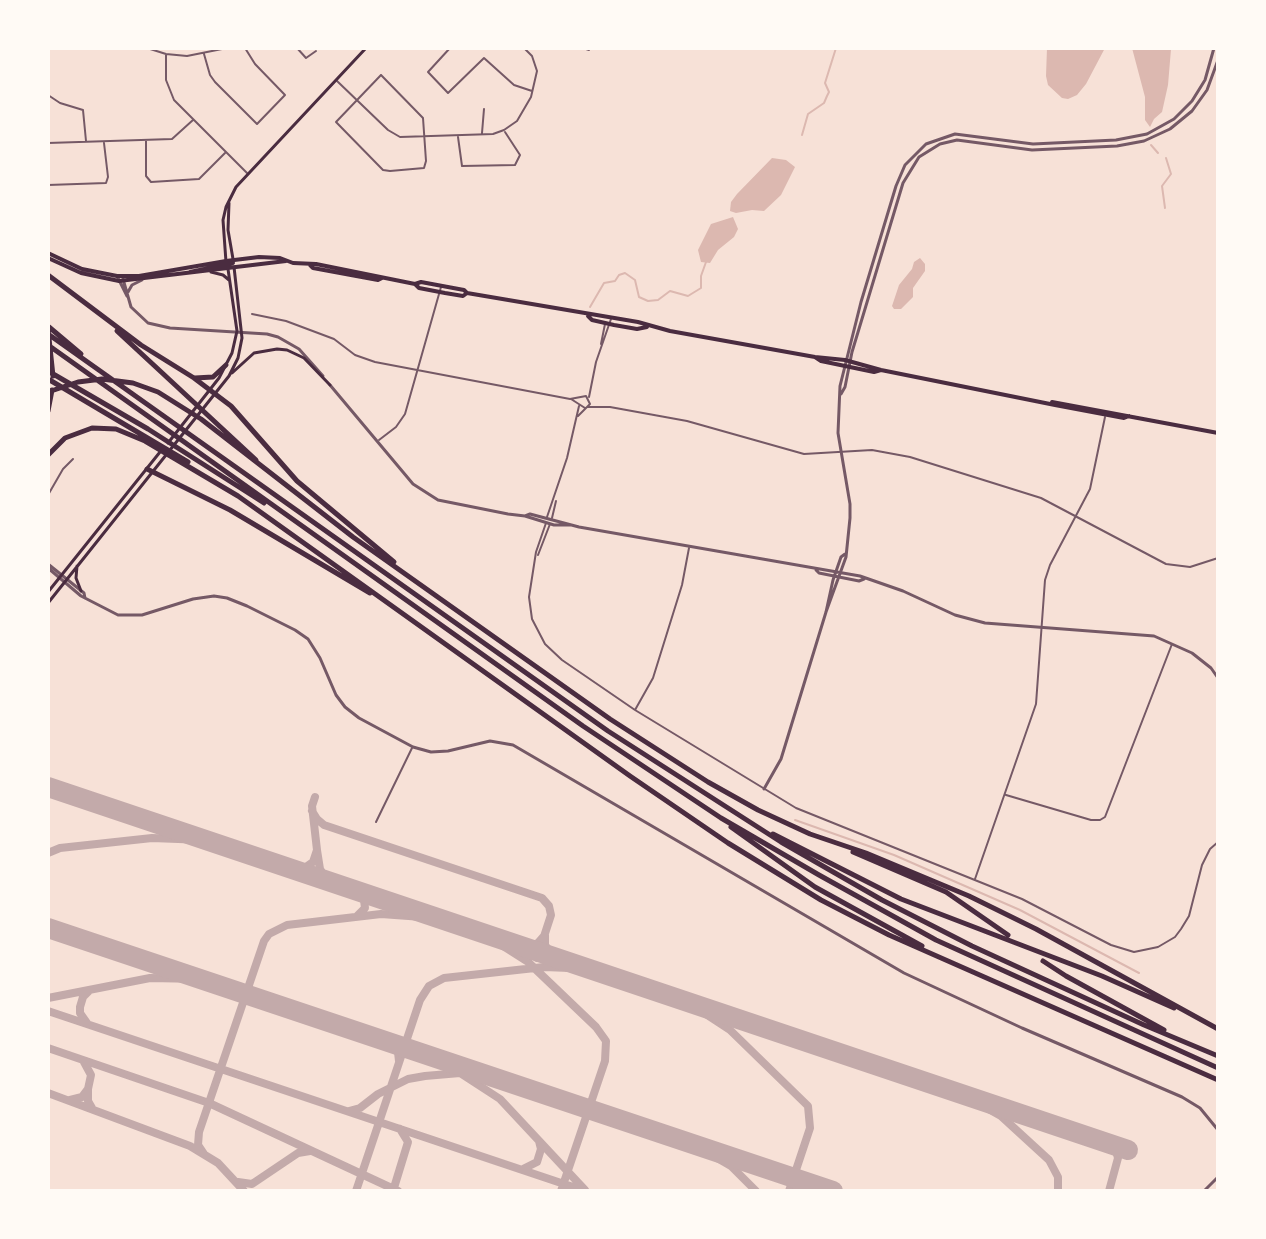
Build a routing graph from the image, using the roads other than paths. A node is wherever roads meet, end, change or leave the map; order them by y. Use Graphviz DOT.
graph roads {
  1 [pos="147,48"];
  2 [pos="227,48"];
  3 [pos="245,48"];
  4 [pos="297,48"];
  5 [pos="366,48"];
  6 [pos="450,48"];
  7 [pos="524,48"];
  8 [pos="534,48"];
  9 [pos="583,48"];
  10 [pos="1214,48"];
  11 [pos="221,49"];
  12 [pos="589,50"];
  13 [pos="316,51"];
  14 [pos="529,53"];
  15 [pos="166,54"];
  16 [pos="204,54"];
  17 [pos="1218,60"];
  18 [pos="336,80"];
  19 [pos="533,92"];
  20 [pos="48,95"];
  21 [pos="356,99"];
  22 [pos="484,109"];
  23 [pos="193,120"];
  24 [pos="504,130"];
  25 [pos="482,134"];
  26 [pos="458,136"];
  27 [pos="425,137"];
  28 [pos="146,140"];
  29 [pos="86,142"];
  30 [pos="104,142"];
  31 [pos="48,143"];
  32 [pos="226,152"];
  33 [pos="247,173"];
  34 [pos="48,185"];
  35 [pos="883,227"];
  36 [pos="889,229"];
  37 [pos="48,256"];
  38 [pos="230,264"];
  39 [pos="192,271"];
  40 [pos="209,271"];
  41 [pos="177,273"];
  42 [pos="48,275"];
  43 [pos="120,278"];
  44 [pos="143,279"];
  45 [pos="229,280"];
  46 [pos="441,289"];
  47 [pos="127,296"];
  48 [pos="86,304"];
  49 [pos="252,314"];
  50 [pos="608,321"];
  51 [pos="48,330"];
  52 [pos="48,345"];
  53 [pos="847,364"];
  54 [pos="226,365"];
  55 [pos="48,371"];
  56 [pos="419,371"];
  57 [pos="229,376"];
  58 [pos="194,378"];
  59 [pos="48,379"];
  60 [pos="330,385"];
  61 [pos="591,385"];
  62 [pos="48,392"];
  63 [pos="212,392"];
  64 [pos="581,396"];
  65 [pos="570,399"];
  66 [pos="590,400"];
  67 [pos="579,405"];
  68 [pos="598,405"];
  69 [pos="587,408"];
  70 [pos="48,411"];
  71 [pos="1106,413"];
  72 [pos="578,417"];
  73 [pos="1218,433"];
  74 [pos="378,441"];
  75 [pos="841,452"];
  76 [pos="48,455"];
  77 [pos="73,459"];
  78 [pos="150,470"];
  79 [pos="213,479"];
  80 [pos="287,487"];
  81 [pos="48,495"];
  82 [pos="1077,516"];
  83 [pos="289,518"];
  84 [pos="549,521"];
  85 [pos="690,547"];
  86 [pos="1218,558"];
  87 [pos="48,566"];
  88 [pos="77,566"];
  89 [pos="838,574"];
  90 [pos="61,577"];
  91 [pos="412,579"];
  92 [pos="66,581"];
  93 [pos="81,591"];
  94 [pos="48,592"];
  95 [pos="85,598"];
  96 [pos="48,603"];
  97 [pos="399,610"];
  98 [pos="1041,628"];
  99 [pos="1173,643"];
  100 [pos="1218,678"];
  101 [pos="635,710"];
  102 [pos="413,747"];
  103 [pos="764,789"];
  104 [pos="1006,795"];
  105 [pos="721,818"];
  106 [pos="376,822"];
  107 [pos="763,830"];
  108 [pos="1218,842"];
  109 [pos="841,846"];
  110 [pos="975,880"];
  111 [pos="1008,935"];
  112 [pos="1043,961"];
  113 [pos="962,966"];
  114 [pos="1201,1019"];
  115 [pos="1218,1029"];
  116 [pos="1172,1035"];
  117 [pos="1218,1056"];
  118 [pos="1218,1068"];
  119 [pos="1218,1080"];
  120 [pos="1218,1130"];
  121 [pos="1218,1177"];
  122 [pos="1204,1191"];
  1 -- 15 [label="street"];
  2 -- 11 [label="street"];
  3 -- 16 [label="street"];
  4 -- 13 [label="street"];
  5 -- 18 [label="main road"];
  6 -- 19 [label="street"];
  7 -- 14 [label="street"];
  8 -- 14 [label="street"];
  9 -- 12 [label="street"];
  10 -- 35 [label="street"];
  11 -- 16 [label="street"];
  14 -- 19 [label="street"];
  15 -- 16 [label="street"];
  15 -- 23 [label="street"];
  17 -- 36 [label="street"];
  18 -- 21 [label="street"];
  18 -- 33 [label="main road"];
  19 -- 24 [label="street"];
  20 -- 29 [label="street"];
  21 -- 27 [label="street"];
  21 -- 27 [label="street"];
  21 -- 27 [label="street"];
  22 -- 25 [label="street"];
  23 -- 28 [label="street"];
  23 -- 32 [label="street"];
  24 -- 25 [label="street"];
  24 -- 26 [label="street"];
  25 -- 26 [label="street"];
  26 -- 27 [label="street"];
  28 -- 30 [label="street"];
  28 -- 32 [label="street"];
  29 -- 30 [label="street"];
  29 -- 31 [label="street"];
  30 -- 34 [label="street"];
  32 -- 33 [label="street"];
  33 -- 38 [label="main road"];
  35 -- 36 [label="street"];
  35 -- 53 [label="street"];
  36 -- 53 [label="street"];
  37 -- 43 [label="main road"];
  38 -- 39 [label="main road"];
  38 -- 40 [label="main road"];
  38 -- 45 [label="main road"];
  38 -- 46 [label="main road"];
  38 -- 57 [label="main road"];
  39 -- 40 [label="main road"];
  39 -- 41 [label="main road"];
  40 -- 45 [label="main road"];
  41 -- 43 [label="main road"];
  41 -- 44 [label="main road"];
  42 -- 48 [label="highway"];
  43 -- 44 [label="main road"];
  43 -- 47 [label="street"];
  44 -- 47 [label="street"];
  45 -- 54 [label="main road"];
  46 -- 50 [label="main road"];
  46 -- 56 [label="street"];
  47 -- 60 [label="street"];
  48 -- 58 [label="highway"];
  48 -- 80 [label="highway"];
  49 -- 56 [label="street"];
  50 -- 53 [label="main road"];
  50 -- 61 [label="street"];
  51 -- 70 [label="highway"];
  51 -- 107 [label="highway"];
  52 -- 83 [label="highway"];
  53 -- 71 [label="main road"];
  53 -- 75 [label="street"];
  54 -- 58 [label="highway"];
  54 -- 63 [label="main road"];
  55 -- 83 [label="highway"];
  56 -- 65 [label="street"];
  56 -- 74 [label="street"];
  57 -- 60 [label="main road"];
  57 -- 63 [label="main road"];
  58 -- 63 [label="highway"];
  59 -- 79 [label="highway"];
  60 -- 74 [label="street"];
  61 -- 64 [label="street"];
  61 -- 66 [label="street"];
  62 -- 80 [label="highway"];
  63 -- 78 [label="main road"];
  63 -- 78 [label="main road"];
  63 -- 91 [label="highway"];
  64 -- 65 [label="street"];
  64 -- 66 [label="street"];
  64 -- 67 [label="street"];
  65 -- 67 [label="street"];
  66 -- 68 [label="street"];
  66 -- 69 [label="street"];
  67 -- 69 [label="street"];
  67 -- 72 [label="street"];
  68 -- 69 [label="street"];
  68 -- 75 [label="street"];
  69 -- 72 [label="street"];
  71 -- 73 [label="main road"];
  71 -- 82 [label="street"];
  72 -- 84 [label="street"];
  74 -- 84 [label="street"];
  75 -- 82 [label="street"];
  75 -- 89 [label="street"];
  76 -- 79 [label="highway"];
  77 -- 81 [label="street"];
  78 -- 88 [label="main road"];
  78 -- 90 [label="main road"];
  78 -- 97 [label="highway"];
  79 -- 97 [label="highway"];
  80 -- 91 [label="highway"];
  82 -- 86 [label="street"];
  82 -- 98 [label="street"];
  83 -- 105 [label="highway"];
  84 -- 85 [label="street"];
  84 -- 101 [label="street"];
  85 -- 89 [label="street"];
  85 -- 101 [label="street"];
  87 -- 90 [label="street"];
  88 -- 92 [label="main road"];
  88 -- 93 [label="main road"];
  89 -- 98 [label="street"];
  89 -- 103 [label="street"];
  90 -- 92 [label="street"];
  90 -- 94 [label="main road"];
  91 -- 109 [label="highway"];
  92 -- 93 [label="street"];
  92 -- 95 [label="street"];
  92 -- 96 [label="main road"];
  93 -- 95 [label="street"];
  95 -- 102 [label="street"];
  97 -- 113 [label="highway"];
  98 -- 99 [label="street"];
  98 -- 104 [label="street"];
  99 -- 100 [label="street"];
  99 -- 104 [label="street"];
  101 -- 103 [label="street"];
  102 -- 106 [label="street"];
  102 -- 120 [label="street"];
  103 -- 110 [label="street"];
  104 -- 110 [label="street"];
  105 -- 113 [label="highway"];
  105 -- 118 [label="highway"];
  107 -- 114 [label="highway"];
  107 -- 116 [label="highway"];
  108 -- 110 [label="street"];
  109 -- 111 [label="highway"];
  109 -- 114 [label="highway"];
  112 -- 116 [label="highway"];
  113 -- 119 [label="highway"];
  114 -- 115 [label="highway"];
  116 -- 117 [label="highway"];
  121 -- 122 [label="street"];
}
